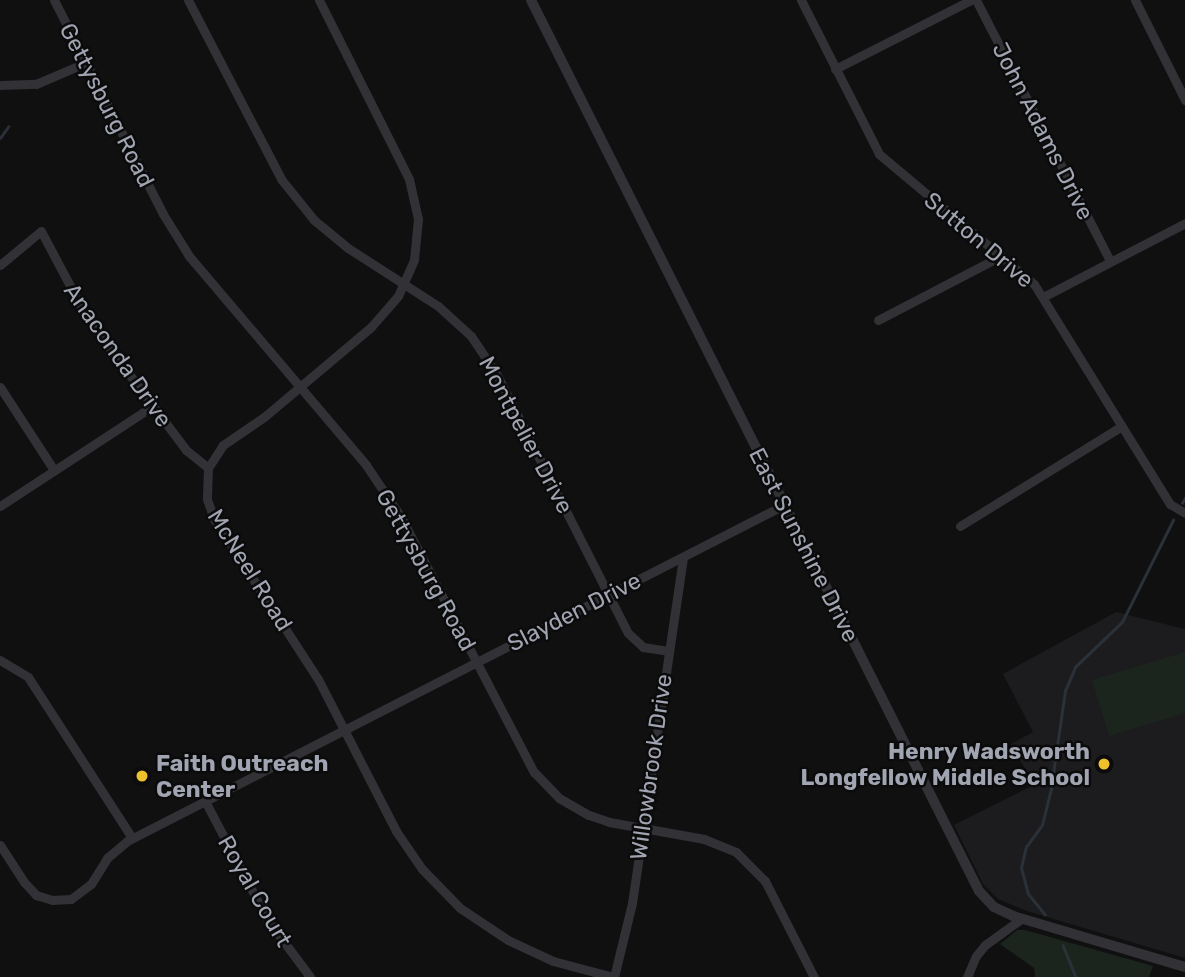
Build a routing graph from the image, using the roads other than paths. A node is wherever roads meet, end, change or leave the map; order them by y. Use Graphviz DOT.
graph roads {
  1 [pos="54,0"];
  2 [pos="188,0"];
  3 [pos="319,0"];
  4 [pos="531,0"];
  5 [pos="801,0"];
  6 [pos="971,0"];
  7 [pos="976,0"];
  8 [pos="1135,0"];
  9 [pos="85,63"];
  10 [pos="835,69"];
  11 [pos="0,85"];
  12 [pos="1185,100"];
  13 [pos="1185,223"];
  14 [pos="1001,256"];
  15 [pos="1110,261"];
  16 [pos="0,265"];
  17 [pos="405,284"];
  18 [pos="1043,297"];
  19 [pos="878,320"];
  20 [pos="0,387"];
  21 [pos="300,387"];
  22 [pos="153,406"];
  23 [pos="1122,426"];
  24 [pos="208,468"];
  25 [pos="54,470"];
  26 [pos="783,505"];
  27 [pos="0,506"];
  28 [pos="1185,513"];
  29 [pos="961,526"];
  30 [pos="683,557"];
  31 [pos="608,594"];
  32 [pos="668,651"];
  33 [pos="0,660"];
  34 [pos="476,662"];
  35 [pos="345,730"];
  36 [pos="205,801"];
  37 [pos="643,828"];
  38 [pos="132,838"];
  39 [pos="0,845"];
  40 [pos="1021,919"];
  41 [pos="1185,967"];
  42 [pos="310,977"];
  43 [pos="614,977"];
  44 [pos="814,977"];
  45 [pos="967,977"];
  1 -- 9 [label="street, Gettysburg Road"];
  2 -- 17 [label="street, Montpelier Drive"];
  3 -- 17 [label="street"];
  4 -- 26 [label="street, East Sunshine Drive"];
  5 -- 10 [label="street, Sutton Drive"];
  6 -- 10 [label="street"];
  7 -- 15 [label="street, John Adams Drive"];
  8 -- 12 [label="street"];
  9 -- 11 [label="street"];
  9 -- 21 [label="street, Gettysburg Road"];
  10 -- 14 [label="street, Sutton Drive"];
  13 -- 15 [label="street"];
  14 -- 18 [label="street, Sutton Drive"];
  14 -- 19 [label="street"];
  15 -- 18 [label="street"];
  16 -- 22 [label="street, Anaconda Drive"];
  17 -- 21 [label="street"];
  17 -- 31 [label="street, Montpelier Drive"];
  18 -- 23 [label="street, Sutton Drive"];
  20 -- 25 [label="street"];
  21 -- 24 [label="street"];
  21 -- 34 [label="street, Gettysburg Road"];
  22 -- 24 [label="street, Anaconda Drive"];
  22 -- 25 [label="street"];
  23 -- 28 [label="street, Sutton Drive"];
  23 -- 29 [label="street"];
  24 -- 35 [label="street, McNeel Road"];
  25 -- 27 [label="street"];
  26 -- 30 [label="street, Slayden Drive"];
  26 -- 40 [label="street, East Sunshine Drive"];
  30 -- 31 [label="street, Slayden Drive"];
  30 -- 32 [label="street, Willowbrook Drive"];
  31 -- 32 [label="street, Montpelier Drive"];
  31 -- 34 [label="street, Slayden Drive"];
  32 -- 37 [label="street, Willowbrook Drive"];
  33 -- 38 [label="street"];
  34 -- 35 [label="street, Slayden Drive"];
  34 -- 37 [label="street, Gettysburg Road"];
  35 -- 36 [label="street, Slayden Drive"];
  35 -- 43 [label="street, McNeel Road"];
  36 -- 38 [label="street, Slayden Drive"];
  36 -- 42 [label="street, Royal Court"];
  37 -- 43 [label="street, Willowbrook Drive"];
  37 -- 44 [label="street, Gettysburg Road"];
  38 -- 39 [label="street, Slayden Drive"];
  40 -- 41 [label="street, East Sunshine Drive"];
  40 -- 45 [label="street"];
}
